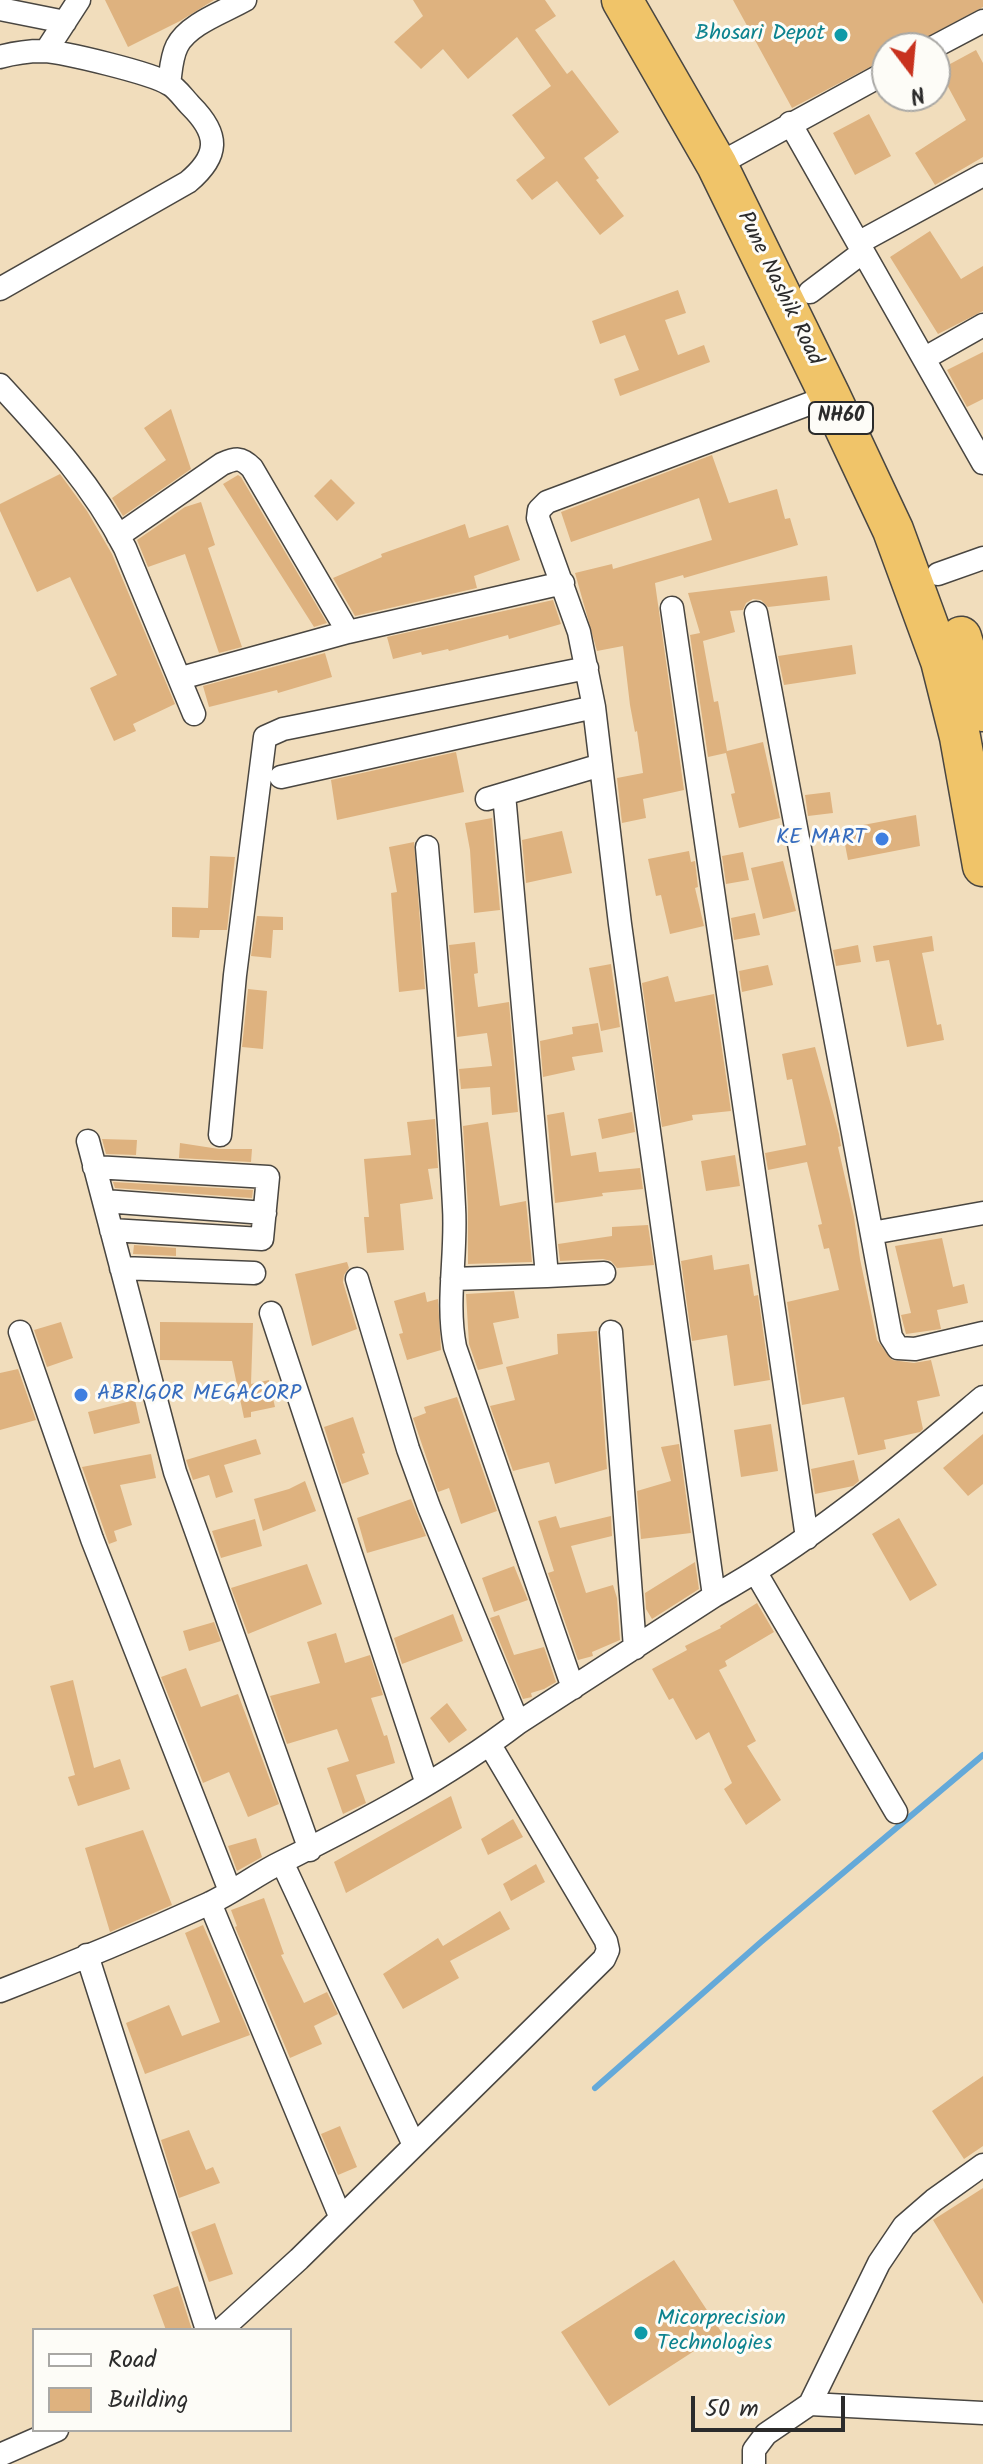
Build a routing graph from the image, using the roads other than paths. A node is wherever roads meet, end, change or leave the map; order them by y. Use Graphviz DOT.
graph roads {
  1 [pos="79,0"];
  2 [pos="245,0"];
  3 [pos="622,0"];
  4 [pos="654,0"];
  5 [pos="0,9"];
  6 [pos="983,21"];
  7 [pos="65,22"];
  8 [pos="951,38"];
  9 [pos="46,51"];
  10 [pos="0,57"];
  11 [pos="871,80"];
  12 [pos="169,84"];
  13 [pos="790,123"];
  14 [pos="728,158"];
  15 [pos="983,175"];
  16 [pos="861,247"];
  17 [pos="0,289"];
  18 [pos="810,292"];
  19 [pos="983,325"];
  20 [pos="925,358"];
  21 [pos="0,385"];
  22 [pos="830,396"];
  23 [pos="983,463"];
  24 [pos="118,536"];
  25 [pos="983,558"];
  26 [pos="938,574"];
  27 [pos="563,583"];
  28 [pos="672,608"];
  29 [pos="756,613"];
  30 [pos="348,632"];
  31 [pos="587,668"];
  32 [pos="181,678"];
  33 [pos="594,707"];
  34 [pos="983,711"];
  35 [pos="194,714"];
  36 [pos="601,765"];
  37 [pos="281,777"];
  38 [pos="427,847"];
  39 [pos="983,866"];
  40 [pos="220,1135"];
  41 [pos="88,1141"];
  42 [pos="94,1167"];
  43 [pos="104,1201"];
  44 [pos="265,1213"];
  45 [pos="983,1213"];
  46 [pos="111,1230"];
  47 [pos="872,1233"];
  48 [pos="121,1268"];
  49 [pos="254,1273"];
  50 [pos="604,1273"];
  51 [pos="547,1276"];
  52 [pos="357,1279"];
  53 [pos="452,1279"];
  54 [pos="271,1313"];
  55 [pos="20,1332"];
  56 [pos="611,1332"];
  57 [pos="983,1333"];
  58 [pos="983,1397"];
  59 [pos="807,1538"];
  60 [pos="756,1573"];
  61 [pos="714,1596"];
  62 [pos="635,1648"];
  63 [pos="573,1688"];
  64 [pos="518,1723"];
  65 [pos="490,1745"];
  66 [pos="427,1784"];
  67 [pos="896,1812"];
  68 [pos="310,1850"];
  69 [pos="282,1862"];
  70 [pos="220,1897"];
  71 [pos="87,1955"];
  72 [pos="0,1991"];
  73 [pos="414,2145"];
  74 [pos="983,2165"];
  75 [pos="340,2216"];
  76 [pos="206,2328"];
  77 [pos="223,2328"];
  78 [pos="810,2404"];
  79 [pos="983,2413"];
  80 [pos="52,2432"];
  81 [pos="0,2455"];
  82 [pos="754,2464"];
  1 -- 7 [label="street"];
  2 -- 12 [label="street"];
  3 -- 14 [label="highway, Pune Nashik Road / NH60"];
  4 -- 14 [label="highway, Pune Nashik Road / NH60"];
  5 -- 7 [label="street"];
  6 -- 8 [label="street"];
  7 -- 9 [label="street"];
  9 -- 10 [label="street"];
  9 -- 12 [label="street"];
  11 -- 13 [label="street"];
  12 -- 17 [label="street"];
  13 -- 14 [label="street"];
  13 -- 16 [label="street"];
  14 -- 18 [label="highway, Pune Nashik Road / NH60"];
  14 -- 22 [label="highway, Pune Nashik Road / NH60"];
  15 -- 16 [label="street"];
  16 -- 18 [label="street"];
  16 -- 20 [label="street"];
  18 -- 26 [label="highway, Pune Nashik Road / NH60"];
  19 -- 20 [label="street"];
  20 -- 23 [label="street"];
  21 -- 24 [label="street"];
  22 -- 27 [label="street"];
  22 -- 39 [label="highway, Pune Nashik Road / NH60"];
  24 -- 30 [label="street"];
  24 -- 32 [label="street"];
  25 -- 26 [label="street"];
  26 -- 34 [label="highway, Pune Nashik Road / NH60"];
  27 -- 30 [label="street"];
  27 -- 31 [label="street"];
  28 -- 59 [label="street"];
  29 -- 47 [label="street"];
  30 -- 32 [label="street"];
  31 -- 33 [label="street"];
  31 -- 40 [label="street"];
  32 -- 35 [label="street"];
  33 -- 36 [label="street"];
  33 -- 37 [label="street"];
  36 -- 51 [label="street"];
  36 -- 61 [label="street"];
  38 -- 53 [label="street"];
  41 -- 42 [label="street"];
  42 -- 43 [label="street"];
  42 -- 44 [label="street"];
  43 -- 44 [label="street"];
  43 -- 46 [label="street"];
  44 -- 46 [label="street"];
  45 -- 47 [label="street"];
  46 -- 48 [label="street"];
  47 -- 57 [label="street"];
  48 -- 49 [label="street"];
  48 -- 68 [label="street"];
  50 -- 51 [label="street"];
  51 -- 53 [label="street"];
  52 -- 64 [label="street"];
  53 -- 63 [label="street"];
  54 -- 66 [label="street"];
  55 -- 70 [label="street"];
  56 -- 62 [label="street"];
  58 -- 59 [label="street"];
  59 -- 60 [label="street"];
  60 -- 61 [label="street"];
  60 -- 67 [label="street"];
  61 -- 62 [label="street"];
  62 -- 63 [label="street"];
  63 -- 64 [label="street"];
  64 -- 65 [label="street"];
  65 -- 66 [label="street"];
  65 -- 73 [label="street"];
  66 -- 68 [label="street"];
  68 -- 69 [label="street"];
  69 -- 70 [label="street"];
  69 -- 73 [label="street"];
  70 -- 71 [label="street"];
  70 -- 75 [label="street"];
  71 -- 72 [label="street"];
  71 -- 76 [label="street"];
  73 -- 75 [label="street"];
  74 -- 78 [label="street"];
  75 -- 77 [label="street"];
  78 -- 79 [label="street"];
  78 -- 82 [label="street"];
  80 -- 81 [label="street"];
}
